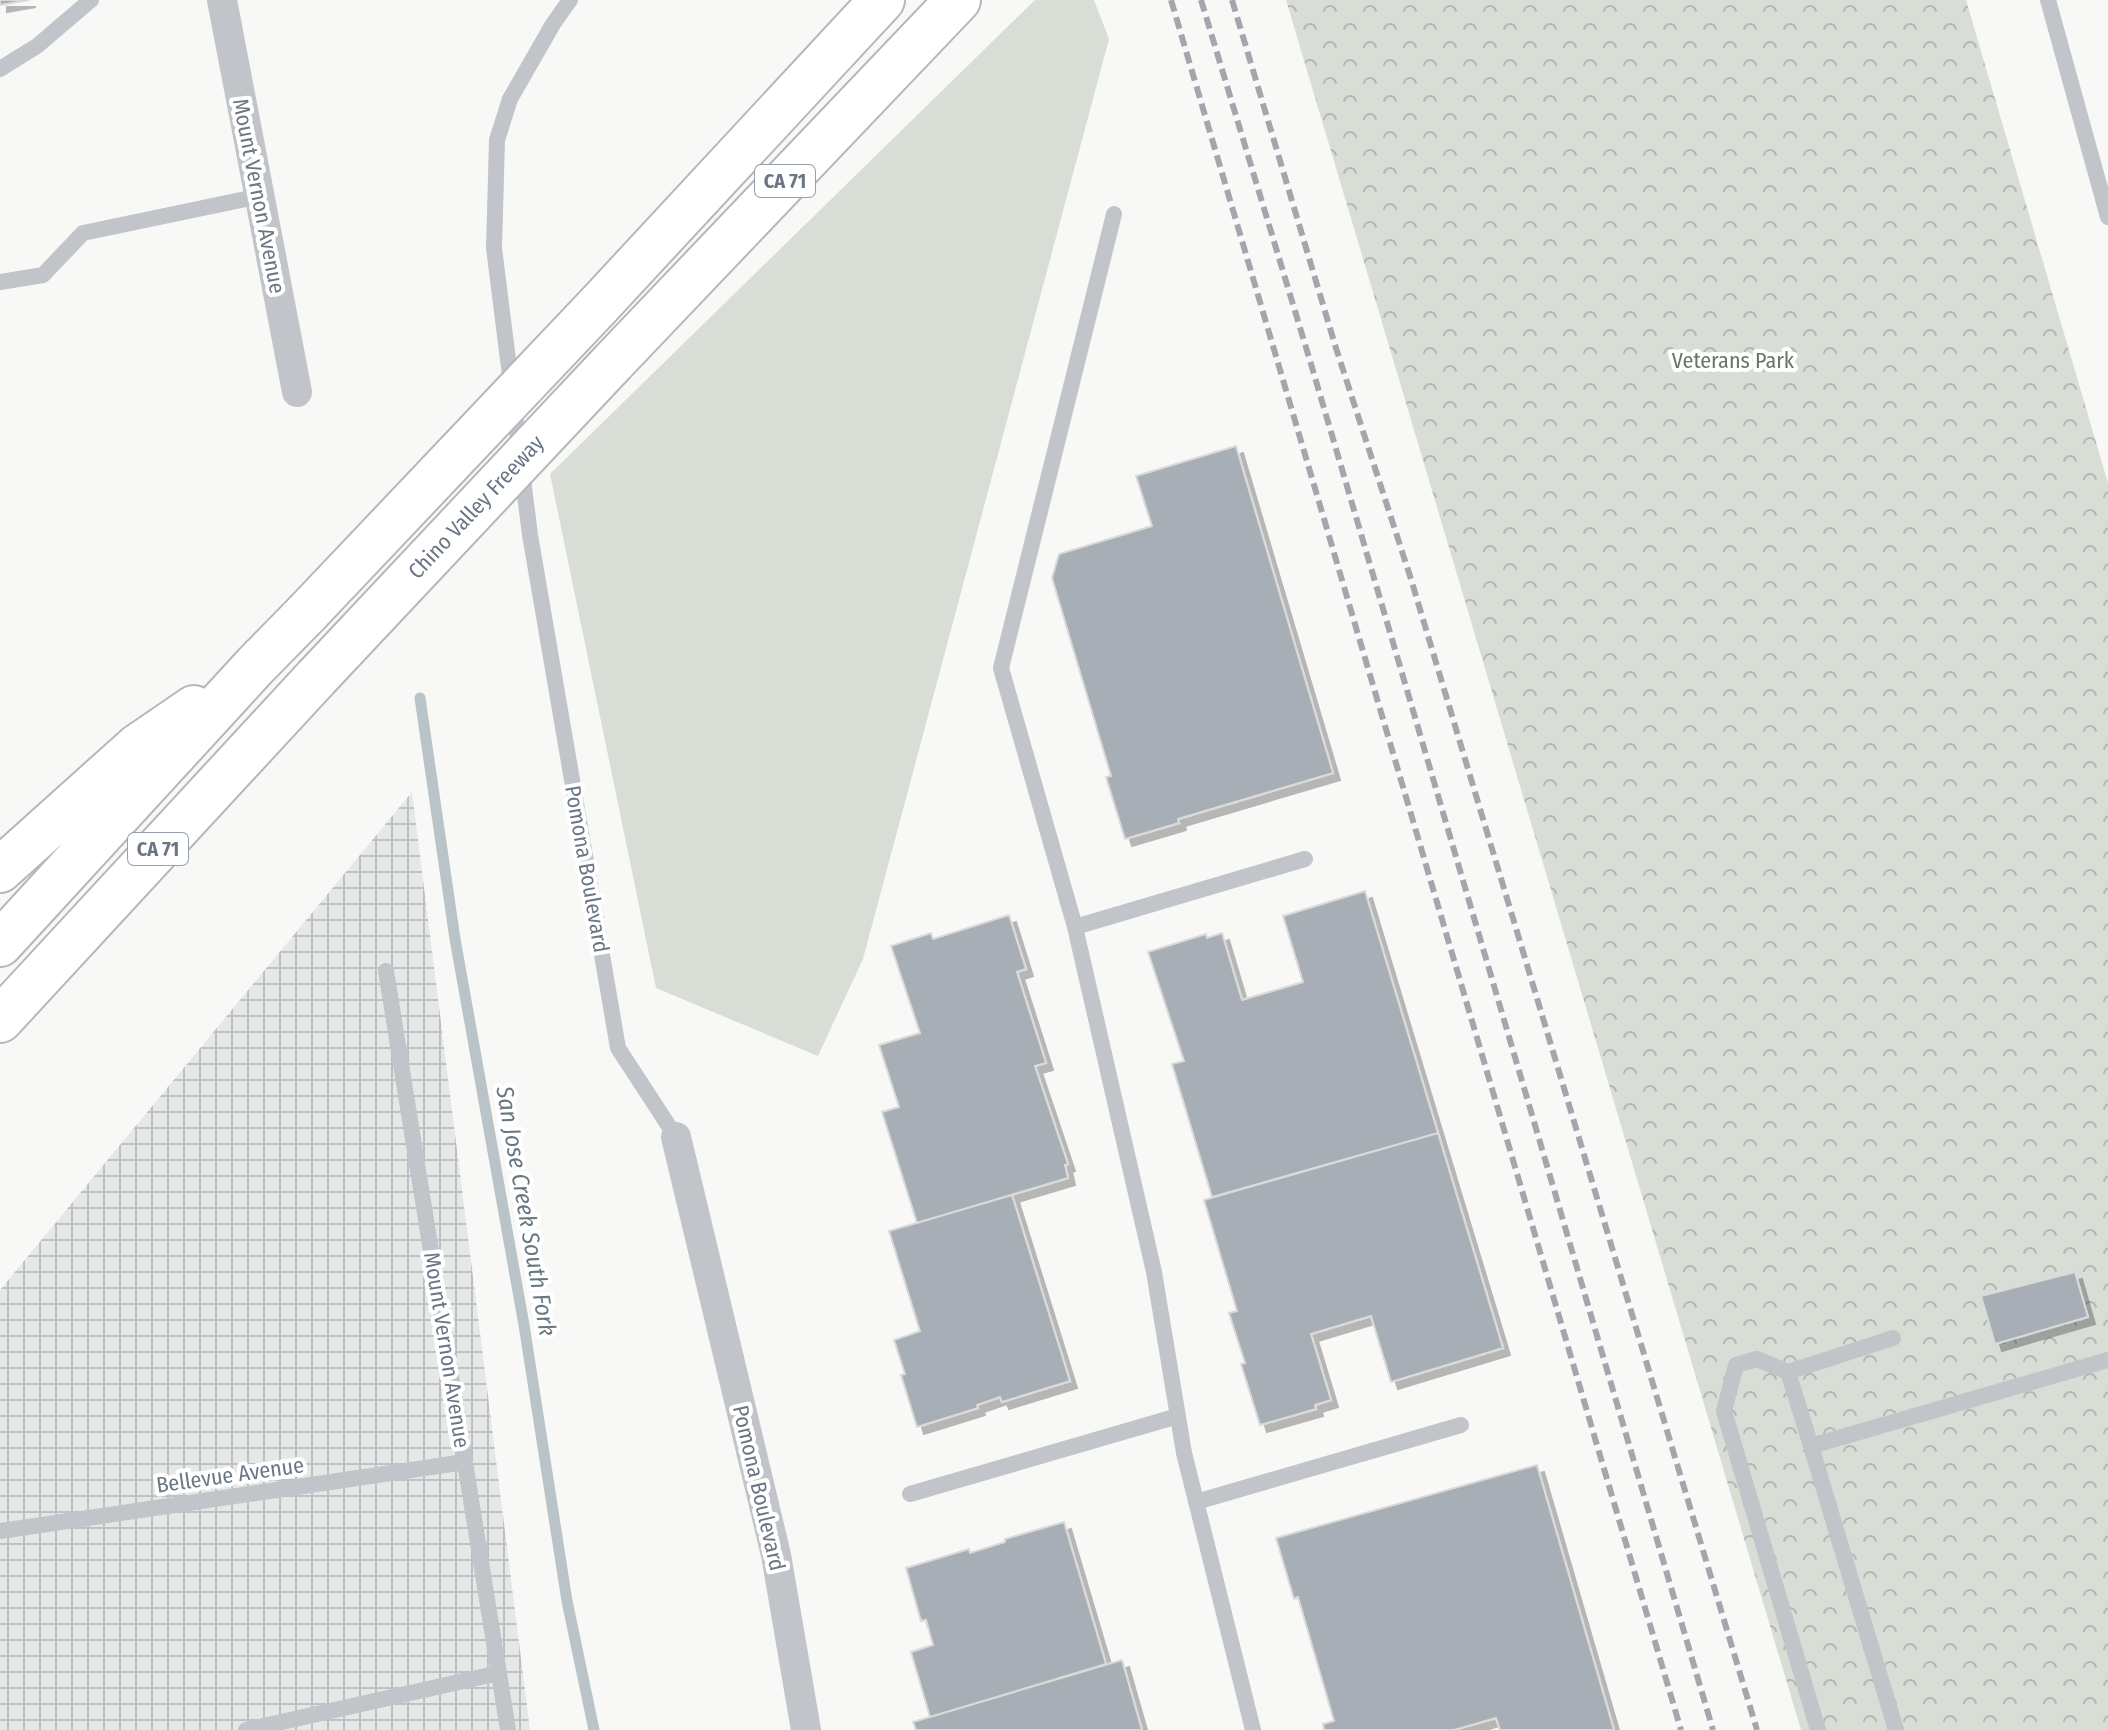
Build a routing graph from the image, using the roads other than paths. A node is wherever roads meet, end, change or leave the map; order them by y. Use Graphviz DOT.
graph roads {
  1 [pos="91,0"];
  2 [pos="222,0"];
  3 [pos="570,0"];
  4 [pos="882,0"];
  5 [pos="958,0"];
  6 [pos="2048,0"];
  7 [pos="0,69"];
  8 [pos="260,196"];
  9 [pos="1114,214"];
  10 [pos="2108,217"];
  11 [pos="0,282"];
  12 [pos="297,392"];
  13 [pos="255,666"];
  14 [pos="1305,859"];
  15 [pos="0,870"];
  16 [pos="1075,927"];
  17 [pos="0,944"];
  18 [pos="386,971"];
  19 [pos="0,1020"];
  20 [pos="676,1137"];
  21 [pos="1893,1338"];
  22 [pos="2108,1360"];
  23 [pos="1788,1372"];
  24 [pos="1178,1416"];
  25 [pos="1461,1425"];
  26 [pos="1811,1446"];
  27 [pos="465,1462"];
  28 [pos="910,1494"];
  29 [pos="1196,1502"];
  30 [pos="0,1531"];
  31 [pos="499,1673"];
  32 [pos="246,1730"];
  33 [pos="508,1730"];
  34 [pos="806,1730"];
  35 [pos="1253,1730"];
  36 [pos="1818,1730"];
  37 [pos="1896,1730"];
  1 -- 7 [label="lane"];
  2 -- 8 [label="street, Mount Vernon Avenue"];
  3 -- 20 [label="lane, Pomona Boulevard"];
  4 -- 13 [label="highway, CA 71, bridge"];
  5 -- 19 [label="highway, Chino Valley Freeway / CA 71, bridge"];
  6 -- 10 [label="lane"];
  8 -- 11 [label="lane"];
  8 -- 12 [label="street, Mount Vernon Avenue"];
  9 -- 16 [label="lane"];
  13 -- 15 [label="highway"];
  13 -- 17 [label="highway, CA 71"];
  14 -- 16 [label="lane"];
  16 -- 24 [label="lane"];
  18 -- 27 [label="lane, Mount Vernon Avenue"];
  20 -- 34 [label="street, Pomona Boulevard"];
  21 -- 23 [label="lane"];
  22 -- 26 [label="lane"];
  23 -- 26 [label="lane"];
  23 -- 36 [label="lane"];
  24 -- 28 [label="lane"];
  24 -- 29 [label="lane"];
  25 -- 29 [label="lane"];
  26 -- 37 [label="lane"];
  27 -- 30 [label="lane, Bellevue Avenue"];
  27 -- 31 [label="lane, Mount Vernon Avenue"];
  29 -- 35 [label="lane"];
  31 -- 32 [label="lane"];
  31 -- 33 [label="lane, Mount Vernon Avenue"];
}
